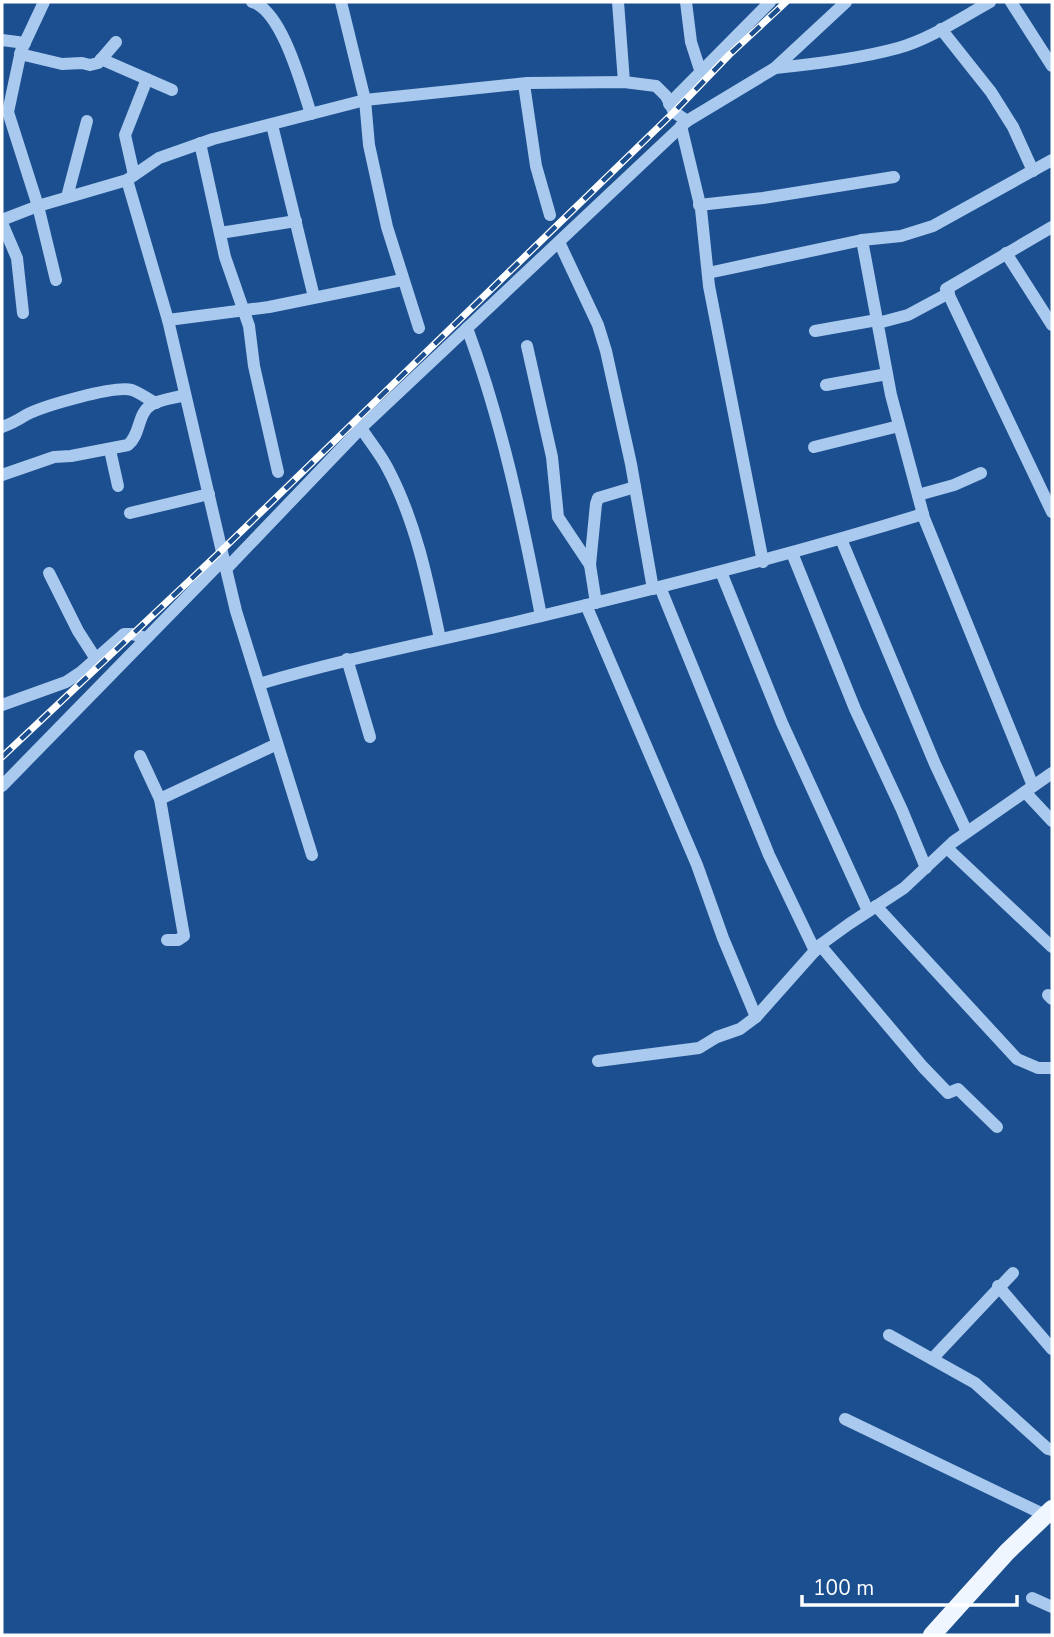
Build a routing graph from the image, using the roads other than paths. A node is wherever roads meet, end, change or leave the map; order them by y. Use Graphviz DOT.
graph roads {
  1 [pos="44,2"];
  2 [pos="252,2"];
  3 [pos="341,2"];
  4 [pos="618,2"];
  5 [pos="686,2"];
  6 [pos="770,2"];
  7 [pos="846,2"];
  8 [pos="990,2"];
  9 [pos="1011,2"];
  10 [pos="941,29"];
  11 [pos="2,40"];
  12 [pos="116,42"];
  13 [pos="22,48"];
  14 [pos="101,59"];
  15 [pos="1052,66"];
  16 [pos="775,68"];
  17 [pos="701,73"];
  18 [pos="147,79"];
  19 [pos="624,82"];
  20 [pos="524,84"];
  21 [pos="172,90"];
  22 [pos="365,100"];
  23 [pos="669,104"];
  24 [pos="311,114"];
  25 [pos="88,121"];
  26 [pos="684,123"];
  27 [pos="272,125"];
  28 [pos="200,143"];
  29 [pos="1052,160"];
  30 [pos="1032,171"];
  31 [pos="131,177"];
  32 [pos="894,177"];
  33 [pos="67,197"];
  34 [pos="699,205"];
  35 [pos="38,206"];
  36 [pos="550,215"];
  37 [pos="2,221"];
  38 [pos="296,221"];
  39 [pos="1052,227"];
  40 [pos="220,233"];
  41 [pos="862,240"];
  42 [pos="559,242"];
  43 [pos="1006,253"];
  44 [pos="708,273"];
  45 [pos="56,280"];
  46 [pos="402,280"];
  47 [pos="949,293"];
  48 [pos="314,298"];
  49 [pos="244,310"];
  50 [pos="23,313"];
  51 [pos="168,320"];
  52 [pos="877,321"];
  53 [pos="1052,325"];
  54 [pos="419,328"];
  55 [pos="467,328"];
  56 [pos="816,331"];
  57 [pos="527,346"];
  58 [pos="887,374"];
  59 [pos="826,384"];
  60 [pos="185,395"];
  61 [pos="156,403"];
  62 [pos="900,426"];
  63 [pos="2,427"];
  64 [pos="361,428"];
  65 [pos="814,447"];
  66 [pos="110,450"];
  67 [pos="278,472"];
  68 [pos="981,473"];
  69 [pos="2,475"];
  70 [pos="118,486"];
  71 [pos="635,487"];
  72 [pos="209,494"];
  73 [pos="918,495"];
  74 [pos="1052,512"];
  75 [pos="130,513"];
  76 [pos="923,514"];
  77 [pos="841,539"];
  78 [pos="792,553"];
  79 [pos="763,562"];
  80 [pos="225,564"];
  81 [pos="590,565"];
  82 [pos="720,572"];
  83 [pos="49,573"];
  84 [pos="657,588"];
  85 [pos="591,604"];
  86 [pos="541,616"];
  87 [pos="146,638"];
  88 [pos="440,639"];
  89 [pos="96,659"];
  90 [pos="347,659"];
  91 [pos="259,684"];
  92 [pos="2,705"];
  93 [pos="370,737"];
  94 [pos="276,744"];
  95 [pos="140,755"];
  96 [pos="1052,773"];
  97 [pos="2,786"];
  98 [pos="1029,789"];
  99 [pos="160,799"];
  100 [pos="1052,821"];
  101 [pos="967,832"];
  102 [pos="947,848"];
  103 [pos="312,855"];
  104 [pos="926,868"];
  105 [pos="872,909"];
  106 [pos="167,940"];
  107 [pos="1052,947"];
  108 [pos="818,948"];
  109 [pos="756,1017"];
  110 [pos="598,1061"];
  111 [pos="1052,1068"];
  112 [pos="997,1127"];
  113 [pos="1013,1273"];
  114 [pos="999,1286"];
  115 [pos="889,1335"];
  116 [pos="1052,1349"];
  117 [pos="932,1359"];
  118 [pos="845,1419"];
  119 [pos="1052,1450"];
  120 [pos="1049,1512"];
  121 [pos="1032,1598"];
  122 [pos="1052,1607"];
  123 [pos="932,1635"];
  1 -- 13 [label="street"];
  2 -- 24 [label="street"];
  3 -- 22 [label="street"];
  4 -- 19 [label="street"];
  5 -- 17 [label="street"];
  6 -- 17 [label="street"];
  7 -- 16 [label="street"];
  8 -- 10 [label="street"];
  9 -- 15 [label="street"];
  10 -- 16 [label="street"];
  10 -- 30 [label="street"];
  11 -- 13 [label="street"];
  12 -- 14 [label="street"];
  13 -- 14 [label="street"];
  13 -- 35 [label="street"];
  14 -- 18 [label="street"];
  16 -- 26 [label="street"];
  17 -- 23 [label="street"];
  18 -- 21 [label="street"];
  18 -- 31 [label="street"];
  19 -- 20 [label="street"];
  19 -- 23 [label="street"];
  20 -- 22 [label="street"];
  20 -- 36 [label="street"];
  22 -- 24 [label="street"];
  22 -- 46 [label="street"];
  23 -- 26 [label="street"];
  24 -- 27 [label="street"];
  25 -- 33 [label="street"];
  26 -- 34 [label="street"];
  26 -- 42 [label="street"];
  27 -- 28 [label="street"];
  27 -- 38 [label="street"];
  28 -- 31 [label="street"];
  28 -- 40 [label="street"];
  29 -- 30 [label="street"];
  30 -- 41 [label="street"];
  31 -- 33 [label="street"];
  31 -- 51 [label="street"];
  32 -- 34 [label="street"];
  33 -- 35 [label="street"];
  34 -- 44 [label="street"];
  35 -- 37 [label="street"];
  35 -- 45 [label="street"];
  37 -- 50 [label="street"];
  38 -- 40 [label="street"];
  38 -- 48 [label="street"];
  39 -- 43 [label="street"];
  40 -- 49 [label="street"];
  41 -- 44 [label="street"];
  41 -- 52 [label="street"];
  42 -- 55 [label="street"];
  42 -- 71 [label="street"];
  43 -- 47 [label="street"];
  43 -- 53 [label="street"];
  44 -- 79 [label="street"];
  46 -- 48 [label="street"];
  46 -- 54 [label="street"];
  47 -- 52 [label="street"];
  47 -- 74 [label="street"];
  48 -- 49 [label="street"];
  49 -- 51 [label="street"];
  49 -- 67 [label="street"];
  51 -- 60 [label="street"];
  52 -- 56 [label="street"];
  52 -- 58 [label="street"];
  55 -- 64 [label="street"];
  55 -- 86 [label="street"];
  57 -- 81 [label="street"];
  58 -- 59 [label="street"];
  58 -- 62 [label="street"];
  60 -- 61 [label="street"];
  60 -- 72 [label="street"];
  61 -- 63 [label="street"];
  61 -- 66 [label="street"];
  62 -- 65 [label="street"];
  62 -- 73 [label="street"];
  64 -- 80 [label="street"];
  64 -- 88 [label="street"];
  66 -- 69 [label="street"];
  66 -- 70 [label="street"];
  68 -- 73 [label="street"];
  71 -- 81 [label="street"];
  71 -- 84 [label="street"];
  72 -- 75 [label="street"];
  72 -- 80 [label="street"];
  73 -- 76 [label="street"];
  76 -- 77 [label="street"];
  76 -- 98 [label="street"];
  77 -- 78 [label="street"];
  77 -- 101 [label="street"];
  78 -- 79 [label="street"];
  78 -- 104 [label="street"];
  79 -- 82 [label="street"];
  80 -- 87 [label="street"];
  80 -- 91 [label="street"];
  81 -- 85 [label="street"];
  82 -- 84 [label="street"];
  82 -- 105 [label="street"];
  83 -- 89 [label="street"];
  84 -- 85 [label="street"];
  84 -- 108 [label="street"];
  85 -- 86 [label="street"];
  85 -- 109 [label="street"];
  86 -- 88 [label="street"];
  87 -- 89 [label="street"];
  87 -- 97 [label="street"];
  88 -- 90 [label="street"];
  89 -- 92 [label="street"];
  90 -- 91 [label="street"];
  90 -- 93 [label="street"];
  91 -- 94 [label="street"];
  94 -- 99 [label="street"];
  94 -- 103 [label="street"];
  95 -- 99 [label="street"];
  96 -- 98 [label="street"];
  98 -- 100 [label="street"];
  98 -- 101 [label="street"];
  99 -- 106 [label="street"];
  101 -- 102 [label="street"];
  102 -- 104 [label="street"];
  102 -- 107 [label="street"];
  104 -- 105 [label="street"];
  105 -- 108 [label="street"];
  105 -- 111 [label="street"];
  108 -- 109 [label="street"];
  108 -- 112 [label="street"];
  109 -- 110 [label="street"];
  113 -- 114 [label="street"];
  114 -- 116 [label="street"];
  114 -- 117 [label="street"];
  115 -- 117 [label="street"];
  117 -- 119 [label="street"];
  118 -- 120 [label="street"];
  120 -- 123 [label="main road"];
  121 -- 122 [label="street"];
}
